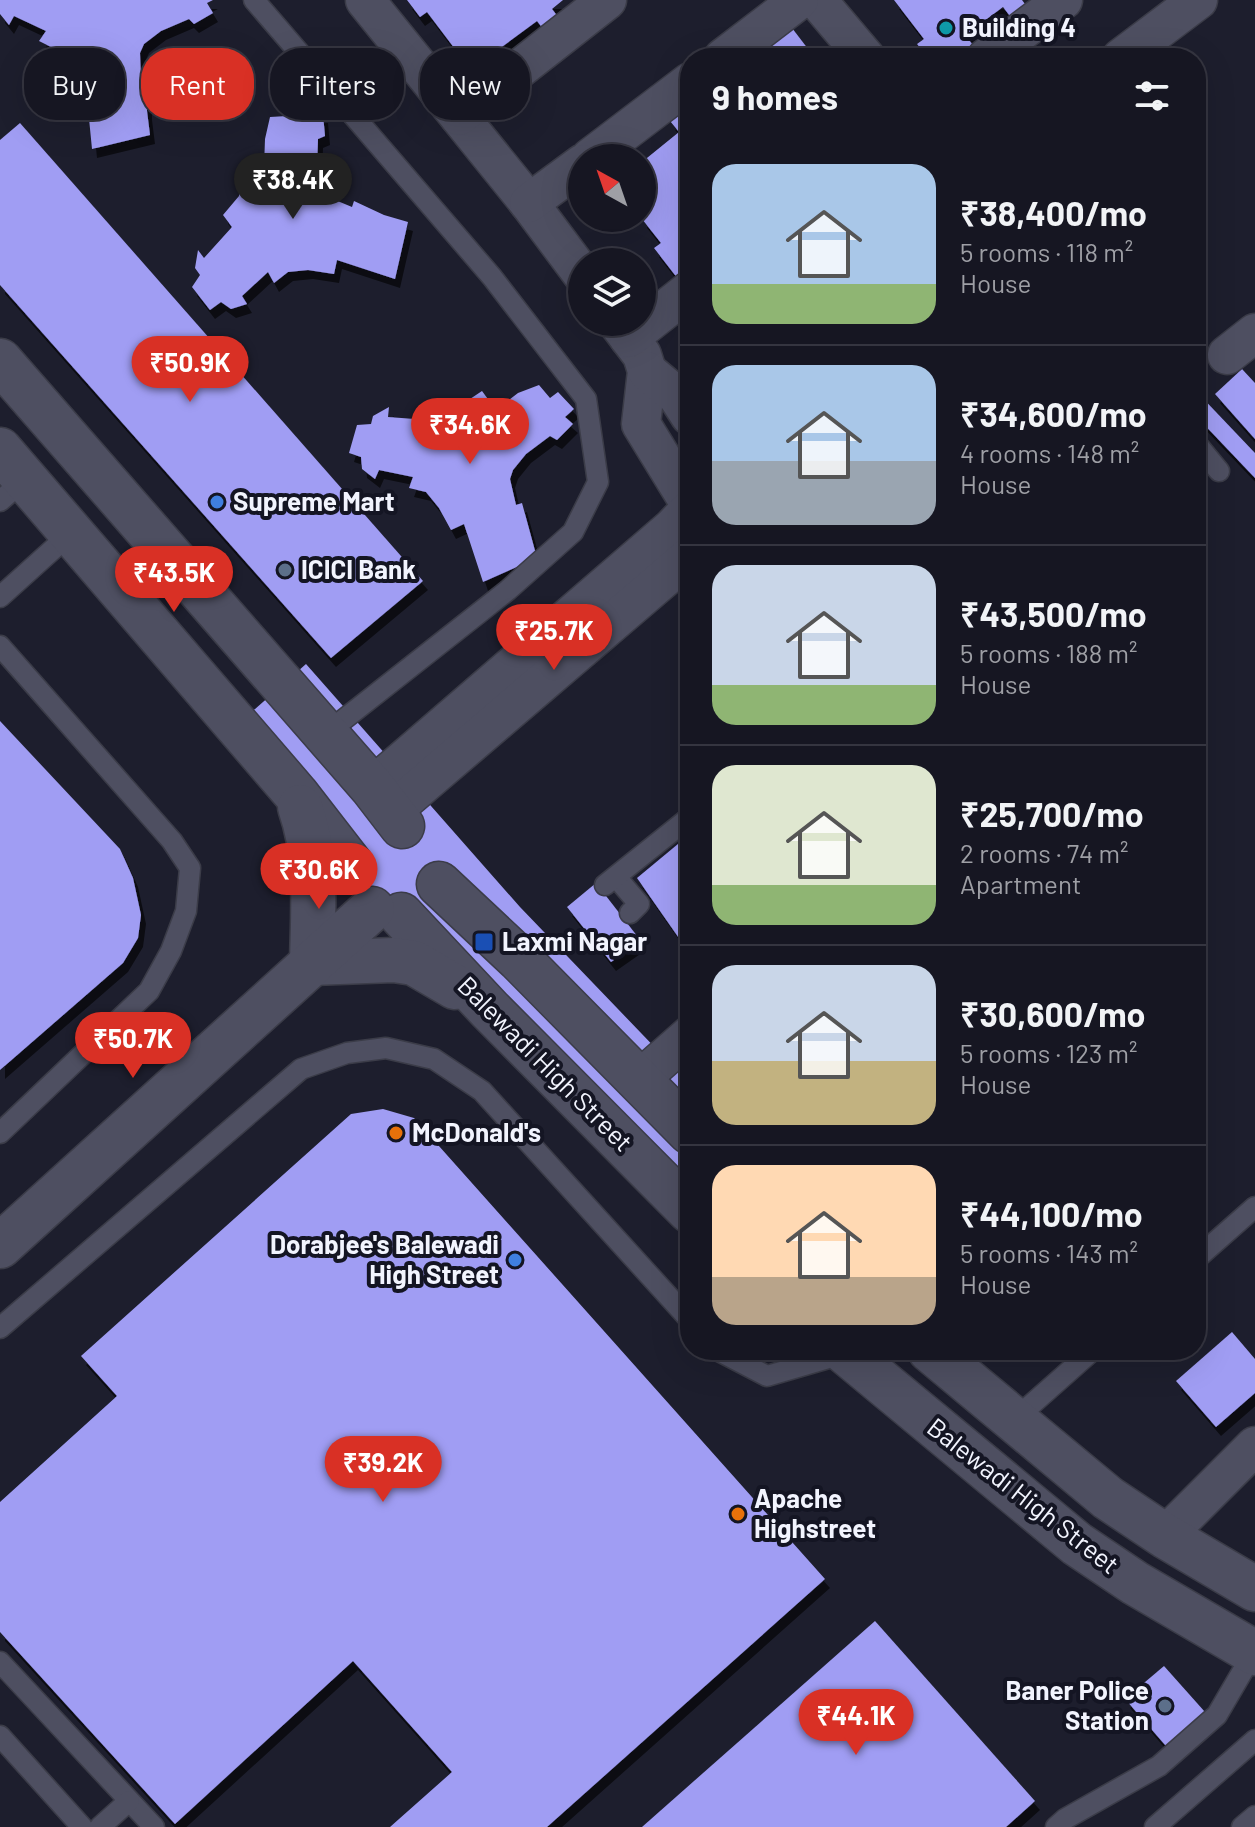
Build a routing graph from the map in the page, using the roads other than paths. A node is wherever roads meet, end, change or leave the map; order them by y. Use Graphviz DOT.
graph roads {
  1 [pos="254,0"];
  2 [pos="365,0"];
  3 [pos="607,0"];
  4 [pos="799,0"];
  5 [pos="817,0"];
  6 [pos="1063,0"];
  7 [pos="1198,0"];
  8 [pos="736,48"];
  9 [pos="858,48"];
  10 [pos="999,48"];
  11 [pos="1134,48"];
  12 [pos="530,60"];
  13 [pos="420,68"];
  14 [pos="680,90"];
  15 [pos="462,120"];
  16 [pos="608,144"];
  17 [pos="568,174"];
  18 [pos="529,203"];
  19 [pos="568,255"];
  20 [pos="680,296"];
  21 [pos="656,310"];
  22 [pos="628,336"];
  23 [pos="0,361"];
  24 [pos="647,371"];
  25 [pos="680,396"];
  26 [pos="680,403"];
  27 [pos="641,424"];
  28 [pos="1206,455"];
  29 [pos="1219,471"];
  30 [pos="8,477"];
  31 [pos="680,490"];
  32 [pos="680,517"];
  33 [pos="71,533"];
  34 [pos="680,564"];
  35 [pos="0,597"];
  36 [pos="0,646"];
  37 [pos="324,735"];
  38 [pos="296,794"];
  39 [pos="389,808"];
  40 [pos="680,825"];
  41 [pos="351,865"];
  42 [pos="439,884"];
  43 [pos="386,912"];
  44 [pos="630,913"];
  45 [pos="312,963"];
  46 [pos="490,1010"];
  47 [pos="680,1044"];
  48 [pos="639,1080"];
  49 [pos="680,1122"];
  50 [pos="0,1133"];
  51 [pos="680,1201"];
  52 [pos="1255,1207"];
  53 [pos="0,1246"];
  54 [pos="1206,1250"];
  55 [pos="680,1309"];
  56 [pos="0,1328"];
  57 [pos="736,1360"];
  58 [pos="816,1360"];
  59 [pos="855,1360"];
  60 [pos="942,1360"];
  61 [pos="1082,1360"];
  62 [pos="1014,1420"];
  63 [pos="1255,1446"];
  64 [pos="1165,1536"];
  65 [pos="1255,1589"];
  66 [pos="1254,1651"];
  67 [pos="0,1662"];
  68 [pos="0,1736"];
  69 [pos="1255,1740"];
  70 [pos="129,1801"];
  71 [pos="1255,1816"];
  72 [pos="82,1827"];
  73 [pos="100,1827"];
  74 [pos="154,1827"];
  75 [pos="1056,1827"];
  76 [pos="1155,1827"];
  77 [pos="1242,1827"];
  1 -- 37 [label="lane"];
  2 -- 13 [label="street"];
  3 -- 12 [label="street"];
  4 -- 8 [label="street"];
  5 -- 9 [label="street"];
  6 -- 10 [label="street"];
  7 -- 11 [label="street"];
  14 -- 16 [label="street"];
  15 -- 18 [label="street"];
  17 -- 18 [label="street"];
  18 -- 19 [label="street"];
  20 -- 21 [label="street"];
  22 -- 24 [label="street"];
  23 -- 37 [label="street"];
  24 -- 25 [label="street"];
  24 -- 27 [label="street"];
  26 -- 27 [label="street"];
  27 -- 31 [label="street"];
  28 -- 29 [label="lane"];
  30 -- 33 [label="street"];
  32 -- 39 [label="street"];
  33 -- 35 [label="lane"];
  33 -- 38 [label="street"];
  34 -- 39 [label="street"];
  36 -- 50 [label="lane"];
  37 -- 39 [label="street"];
  38 -- 41 [label="street"];
  38 -- 45 [label="street"];
  39 -- 41 [label="street"];
  39 -- 42 [label="street"];
  40 -- 44 [label="lane"];
  41 -- 43 [label="street, Balewadi High Street"];
  42 -- 43 [label="street"];
  42 -- 48 [label="street, Balewadi High Street"];
  43 -- 45 [label="street"];
  43 -- 46 [label="street, Balewadi High Street"];
  45 -- 46 [label="street"];
  45 -- 53 [label="street"];
  46 -- 51 [label="street, Balewadi High Street"];
  47 -- 48 [label="street"];
  48 -- 49 [label="street, Balewadi High Street"];
  52 -- 54 [label="lane"];
  55 -- 56 [label="lane"];
  57 -- 58 [label="lane"];
  59 -- 66 [label="street, Balewadi High Street"];
  60 -- 62 [label="street, Balewadi High Street"];
  61 -- 62 [label="lane"];
  62 -- 64 [label="street, Balewadi High Street"];
  63 -- 64 [label="street"];
  64 -- 65 [label="street, Balewadi High Street"];
  66 -- 75 [label="lane"];
  67 -- 70 [label="lane"];
  68 -- 72 [label="lane"];
  69 -- 76 [label="lane"];
  70 -- 73 [label="lane"];
  70 -- 74 [label="lane"];
  71 -- 77 [label="lane"];
}
